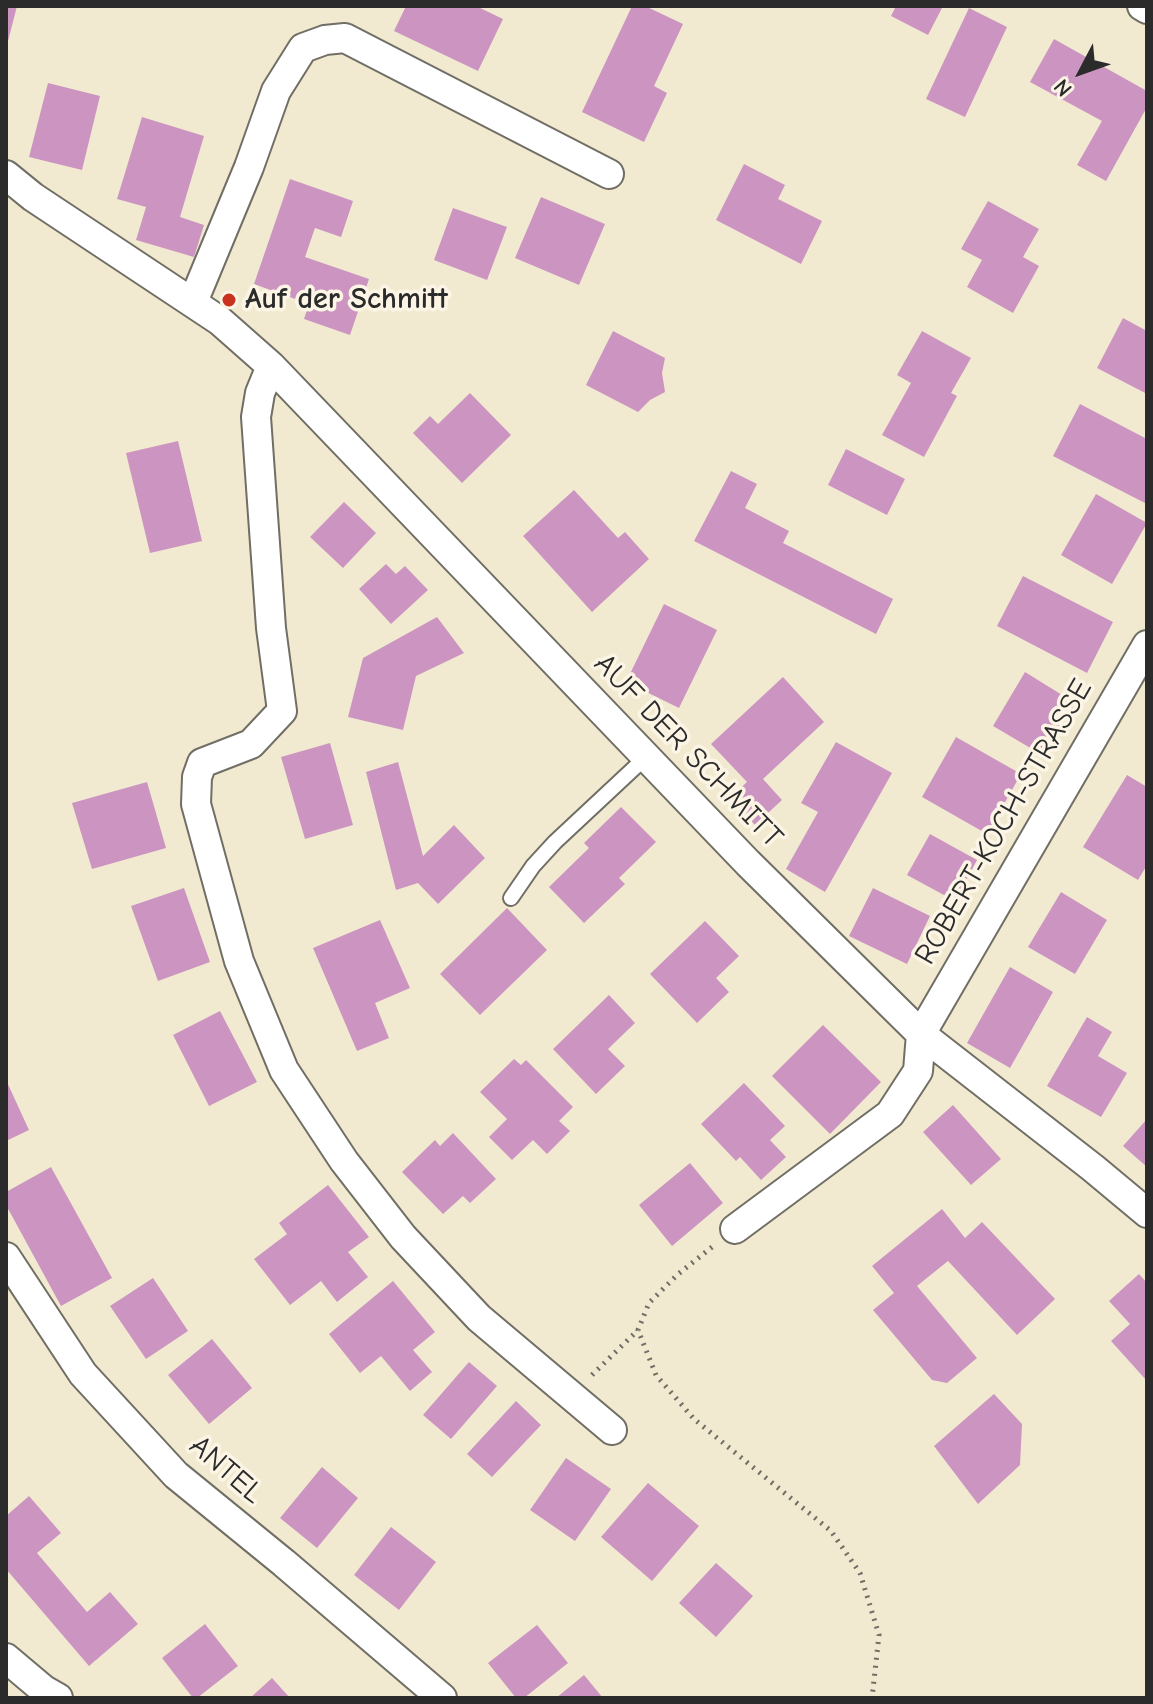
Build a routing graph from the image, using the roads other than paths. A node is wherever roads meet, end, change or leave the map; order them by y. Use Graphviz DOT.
graph roads {
  1 [pos="1142,6"];
  2 [pos="1147,9"];
  3 [pos="609,174"];
  4 [pos="6,175"];
  5 [pos="193,302"];
  6 [pos="271,366"];
  7 [pos="1147,645"];
  8 [pos="646,757"];
  9 [pos="511,898"];
  10 [pos="921,1034"];
  11 [pos="1147,1213"];
  12 [pos="735,1229"];
  13 [pos="6,1257"];
  14 [pos="612,1430"];
  15 [pos="6,1658"];
  16 [pos="58,1698"];
  17 [pos="442,1698"];
  1 -- 2 [label="street"];
  3 -- 5 [label="street"];
  4 -- 5 [label="street, AUF DER SCHMITT"];
  5 -- 6 [label="street, AUF DER SCHMITT"];
  6 -- 8 [label="street, AUF DER SCHMITT"];
  6 -- 14 [label="street"];
  7 -- 10 [label="street, ROBERT-KOCH-STRASSE"];
  8 -- 9 [label="lane"];
  8 -- 10 [label="street, AUF DER SCHMITT"];
  10 -- 11 [label="street, AUF DER SCHMITT"];
  10 -- 12 [label="street"];
  13 -- 17 [label="street, ANTEL"];
  15 -- 16 [label="street"];
}
